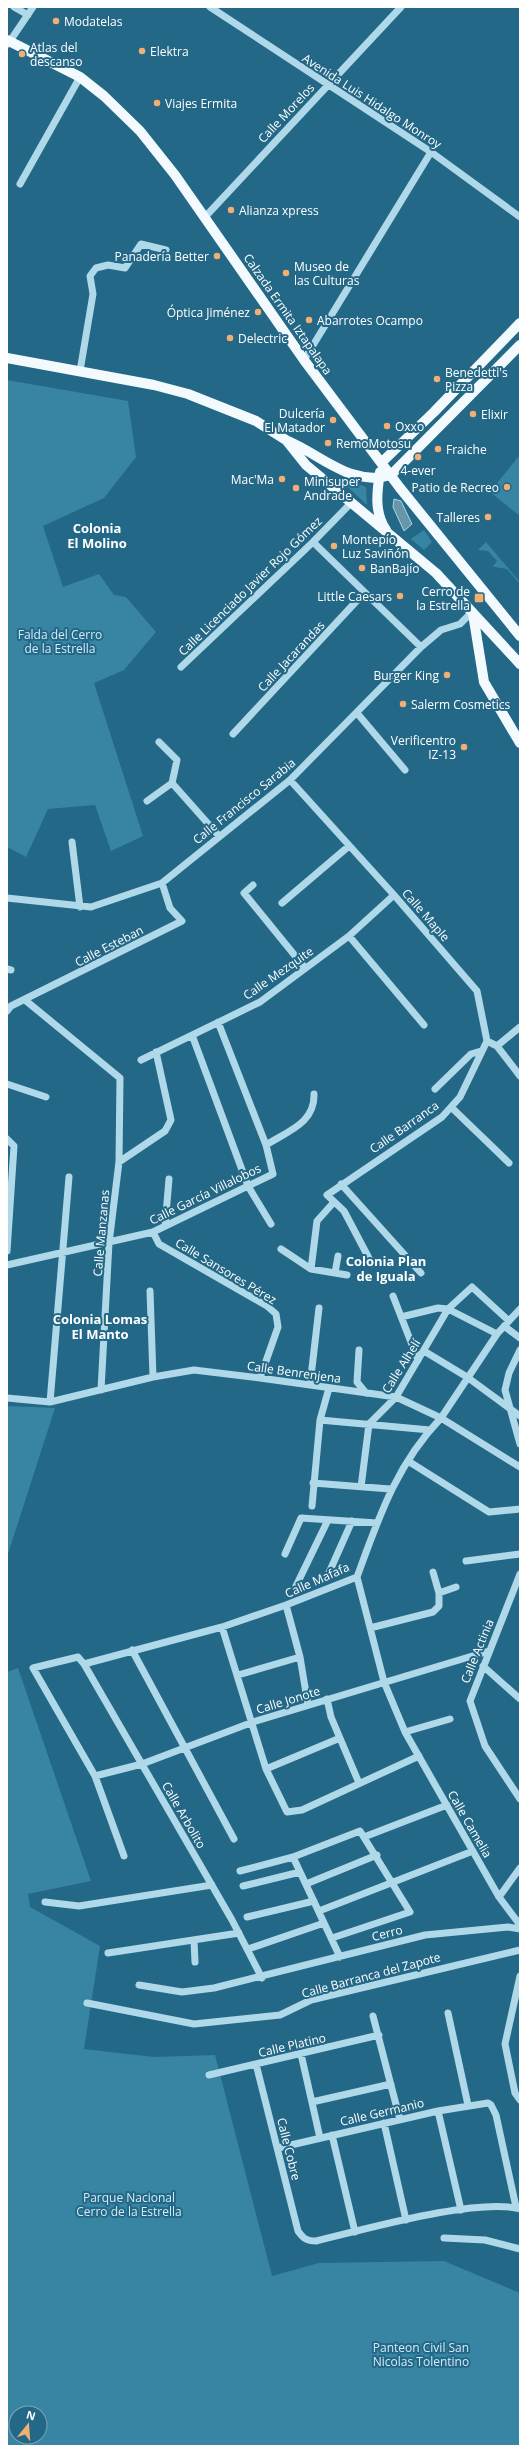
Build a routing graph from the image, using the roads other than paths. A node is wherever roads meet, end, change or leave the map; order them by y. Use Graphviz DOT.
graph roads {
  1 [pos="14,7"];
  2 [pos="33,7"];
  3 [pos="210,7"];
  4 [pos="401,7"];
  5 [pos="28,15"];
  6 [pos="8,42"];
  7 [pos="80,77"];
  8 [pos="327,85"];
  9 [pos="431,152"];
  10 [pos="20,184"];
  11 [pos="205,217"];
  12 [pos="520,217"];
  13 [pos="166,250"];
  14 [pos="520,323"];
  15 [pos="520,346"];
  16 [pos="7,358"];
  17 [pos="304,360"];
  18 [pos="80,371"];
  19 [pos="434,412"];
  20 [pos="444,423"];
  21 [pos="286,440"];
  22 [pos="382,462"];
  23 [pos="391,475"];
  24 [pos="379,478"];
  25 [pos="351,503"];
  26 [pos="393,539"];
  27 [pos="313,542"];
  28 [pos="364,593"];
  29 [pos="472,612"];
  30 [pos="520,636"];
  31 [pos="421,647"];
  32 [pos="520,664"];
  33 [pos="181,667"];
  34 [pos="357,713"];
  35 [pos="234,734"];
  36 [pos="159,742"];
  37 [pos="520,743"];
  38 [pos="405,770"];
  39 [pos="290,780"];
  40 [pos="172,783"];
  41 [pos="147,801"];
  42 [pos="219,836"];
  43 [pos="72,842"];
  44 [pos="349,846"];
  45 [pos="162,883"];
  46 [pos="253,885"];
  47 [pos="394,895"];
  48 [pos="7,898"];
  49 [pos="282,902"];
  50 [pos="80,907"];
  51 [pos="349,936"];
  52 [pos="305,968"];
  53 [pos="25,1000"];
  54 [pos="7,1011"];
  55 [pos="218,1022"];
  56 [pos="424,1025"];
  57 [pos="520,1027"];
  58 [pos="192,1035"];
  59 [pos="487,1041"];
  60 [pos="497,1046"];
  61 [pos="156,1052"];
  62 [pos="481,1052"];
  63 [pos="141,1060"];
  64 [pos="520,1076"];
  65 [pos="7,1084"];
  66 [pos="435,1089"];
  67 [pos="314,1094"];
  68 [pos="46,1097"];
  69 [pos="451,1107"];
  70 [pos="7,1139"];
  71 [pos="266,1145"];
  72 [pos="118,1162"];
  73 [pos="509,1163"];
  74 [pos="69,1177"];
  75 [pos="169,1179"];
  76 [pos="341,1184"];
  77 [pos="248,1186"];
  78 [pos="334,1202"];
  79 [pos="271,1224"];
  80 [pos="165,1226"];
  81 [pos="153,1232"];
  82 [pos="109,1243"];
  83 [pos="281,1249"];
  84 [pos="7,1251"];
  85 [pos="61,1254"];
  86 [pos="338,1256"];
  87 [pos="372,1264"];
  88 [pos="7,1265"];
  89 [pos="310,1269"];
  90 [pos="335,1273"];
  91 [pos="421,1273"];
  92 [pos="346,1276"];
  93 [pos="150,1291"];
  94 [pos="393,1296"];
  95 [pos="319,1308"];
  96 [pos="448,1309"];
  97 [pos="520,1309"];
  98 [pos="401,1317"];
  99 [pos="507,1324"];
  100 [pos="498,1334"];
  101 [pos="520,1338"];
  102 [pos="359,1350"];
  103 [pos="520,1350"];
  104 [pos="424,1351"];
  105 [pos="418,1360"];
  106 [pos="153,1377"];
  107 [pos="467,1377"];
  108 [pos="260,1378"];
  109 [pos="310,1385"];
  110 [pos="330,1388"];
  111 [pos="101,1390"];
  112 [pos="366,1393"];
  113 [pos="396,1397"];
  114 [pos="7,1398"];
  115 [pos="50,1402"];
  116 [pos="510,1409"];
  117 [pos="520,1416"];
  118 [pos="441,1418"];
  119 [pos="320,1420"];
  120 [pos="369,1424"];
  121 [pos="430,1430"];
  122 [pos="520,1444"];
  123 [pos="408,1461"];
  124 [pos="520,1467"];
  125 [pos="313,1483"];
  126 [pos="361,1487"];
  127 [pos="390,1490"];
  128 [pos="312,1506"];
  129 [pos="520,1509"];
  130 [pos="328,1520"];
  131 [pos="352,1521"];
  132 [pos="377,1523"];
  133 [pos="285,1554"];
  134 [pos="520,1554"];
  135 [pos="466,1561"];
  136 [pos="433,1572"];
  137 [pos="520,1574"];
  138 [pos="328,1575"];
  139 [pos="357,1577"];
  140 [pos="296,1586"];
  141 [pos="456,1587"];
  142 [pos="439,1594"];
  143 [pos="286,1605"];
  144 [pos="222,1627"];
  145 [pos="370,1628"];
  146 [pos="132,1650"];
  147 [pos="489,1651"];
  148 [pos="300,1657"];
  149 [pos="84,1664"];
  150 [pos="484,1666"];
  151 [pos="238,1675"];
  152 [pos="384,1682"];
  153 [pos="327,1699"];
  154 [pos="520,1699"];
  155 [pos="308,1704"];
  156 [pos="450,1718"];
  157 [pos="252,1722"];
  158 [pos="405,1732"];
  159 [pos="340,1738"];
  160 [pos="184,1746"];
  161 [pos="419,1756"];
  162 [pos="142,1764"];
  163 [pos="266,1769"];
  164 [pos="95,1776"];
  165 [pos="359,1783"];
  166 [pos="520,1799"];
  167 [pos="447,1805"];
  168 [pos="364,1838"];
  169 [pos="234,1839"];
  170 [pos="473,1851"];
  171 [pos="124,1856"];
  172 [pos="377,1856"];
  173 [pos="294,1857"];
  174 [pos="520,1868"];
  175 [pos="240,1871"];
  176 [pos="300,1872"];
  177 [pos="393,1883"];
  178 [pos="306,1884"];
  179 [pos="212,1885"];
  180 [pos="243,1886"];
  181 [pos="499,1898"];
  182 [pos="314,1901"];
  183 [pos="44,1902"];
  184 [pos="319,1911"];
  185 [pos="247,1916"];
  186 [pos="324,1923"];
  187 [pos="520,1925"];
  188 [pos="520,1929"];
  189 [pos="239,1933"];
  190 [pos="332,1938"];
  191 [pos="194,1941"];
  192 [pos="248,1949"];
  193 [pos="520,1950"];
  194 [pos="108,1953"];
  195 [pos="340,1957"];
  196 [pos="195,1962"];
  197 [pos="520,1976"];
  198 [pos="262,1978"];
  199 [pos="139,1985"];
  200 [pos="87,2003"];
  201 [pos="448,2013"];
  202 [pos="373,2016"];
  203 [pos="378,2035"];
  204 [pos="301,2054"];
  205 [pos="256,2064"];
  206 [pos="209,2075"];
  207 [pos="392,2084"];
  208 [pos="520,2100"];
  209 [pos="312,2102"];
  210 [pos="468,2105"];
  211 [pos="438,2111"];
  212 [pos="400,2120"];
  213 [pos="384,2123"];
  214 [pos="332,2135"];
  215 [pos="320,2138"];
  216 [pos="278,2148"];
  217 [pos="518,2208"];
  218 [pos="461,2210"];
  219 [pos="406,2220"];
  220 [pos="355,2232"];
  221 [pos="444,2238"];
  222 [pos="520,2249"];
  1 -- 5 [label="street"];
  2 -- 5 [label="street"];
  3 -- 8 [label="street, Avenida Luis Hidalgo Monroy"];
  4 -- 8 [label="street, Calle Morelos"];
  5 -- 6 [label="street"];
  6 -- 7 [label="main road, Calzada Ermita Iztapalapa"];
  7 -- 10 [label="street"];
  7 -- 11 [label="main road, Calzada Ermita Iztapalapa"];
  8 -- 9 [label="street, Avenida Luis Hidalgo Monroy"];
  8 -- 11 [label="street, Calle Morelos"];
  9 -- 12 [label="street, Avenida Luis Hidalgo Monroy"];
  9 -- 17 [label="street"];
  11 -- 17 [label="main road, Calzada Ermita Iztapalapa"];
  13 -- 18 [label="street"];
  14 -- 19 [label="main road"];
  15 -- 20 [label="main road"];
  16 -- 18 [label="main road"];
  17 -- 22 [label="main road, Calzada Ermita Iztapalapa"];
  18 -- 21 [label="main road"];
  19 -- 20 [label="main road"];
  19 -- 22 [label="main road"];
  20 -- 23 [label="main road"];
  21 -- 24 [label="main road"];
  21 -- 25 [label="main road"];
  22 -- 23 [label="main road, Calzada Ermita Iztapalapa"];
  22 -- 24 [label="main road"];
  23 -- 24 [label="main road"];
  23 -- 30 [label="main road, Calzada Ermita Iztapalapa"];
  24 -- 26 [label="main road"];
  25 -- 26 [label="main road"];
  25 -- 27 [label="street, Calle Licenciado Javier Rojo Gómez"];
  26 -- 29 [label="main road"];
  27 -- 28 [label="street"];
  27 -- 33 [label="street, Calle Licenciado Javier Rojo Gómez"];
  28 -- 31 [label="street"];
  28 -- 35 [label="street, Calle Jacarandas"];
  29 -- 31 [label="street, Calle Francisco Sarabia"];
  29 -- 32 [label="main road"];
  29 -- 37 [label="main road"];
  31 -- 34 [label="street, Calle Francisco Sarabia"];
  34 -- 38 [label="street"];
  34 -- 39 [label="street, Calle Francisco Sarabia"];
  36 -- 40 [label="street"];
  39 -- 42 [label="street, Calle Francisco Sarabia"];
  39 -- 44 [label="street, Calle Maple"];
  40 -- 41 [label="street"];
  40 -- 42 [label="street"];
  42 -- 45 [label="street, Calle Francisco Sarabia"];
  43 -- 50 [label="street"];
  44 -- 47 [label="street, Calle Maple"];
  44 -- 49 [label="street"];
  45 -- 50 [label="street, Calle Francisco Sarabia"];
  45 -- 53 [label="street, Calle Esteban"];
  46 -- 52 [label="street"];
  47 -- 51 [label="street, Calle Mezquite"];
  47 -- 59 [label="street, Calle Maple"];
  48 -- 50 [label="street, Calle Francisco Sarabia"];
  51 -- 52 [label="street, Calle Mezquite"];
  51 -- 56 [label="street"];
  52 -- 55 [label="street, Calle Mezquite"];
  53 -- 54 [label="street, Calle Esteban"];
  53 -- 72 [label="street, Calle Manzanas"];
  55 -- 58 [label="street, Calle Mezquite"];
  55 -- 71 [label="street"];
  57 -- 60 [label="street"];
  58 -- 61 [label="street, Calle Mezquite"];
  58 -- 77 [label="street"];
  59 -- 60 [label="street"];
  59 -- 62 [label="street, Calle Barranca"];
  60 -- 64 [label="street"];
  61 -- 63 [label="street, Calle Mezquite"];
  61 -- 72 [label="street"];
  62 -- 66 [label="street"];
  62 -- 69 [label="street, Calle Barranca"];
  65 -- 68 [label="street"];
  67 -- 71 [label="street"];
  69 -- 73 [label="street"];
  69 -- 76 [label="street, Calle Barranca"];
  70 -- 84 [label="street"];
  71 -- 77 [label="street, Calle García Villalobos"];
  72 -- 82 [label="street, Calle Manzanas"];
  74 -- 85 [label="street"];
  75 -- 80 [label="street"];
  76 -- 78 [label="street, Calle Barranca"];
  76 -- 91 [label="street"];
  77 -- 79 [label="street"];
  77 -- 80 [label="street, Calle García Villalobos"];
  78 -- 87 [label="street"];
  78 -- 89 [label="street"];
  80 -- 81 [label="street, Calle García Villalobos"];
  81 -- 82 [label="street, Calle García Villalobos"];
  81 -- 108 [label="street, Calle Sansores Pérez"];
  82 -- 85 [label="street, Calle García Villalobos"];
  82 -- 111 [label="street, Calle Manzanas"];
  83 -- 89 [label="street"];
  85 -- 88 [label="street, Calle García Villalobos"];
  85 -- 115 [label="street"];
  86 -- 90 [label="street"];
  89 -- 90 [label="street"];
  90 -- 92 [label="street"];
  93 -- 106 [label="street"];
  94 -- 98 [label="street"];
  95 -- 109 [label="street"];
  96 -- 98 [label="street"];
  96 -- 99 [label="street, Calle Alhelí"];
  96 -- 100 [label="street"];
  96 -- 104 [label="street, Calle Alhelí"];
  97 -- 99 [label="street, Calle Mafafa"];
  98 -- 105 [label="street"];
  99 -- 100 [label="street, Calle Mafafa"];
  99 -- 101 [label="street"];
  100 -- 107 [label="street, Calle Mafafa"];
  102 -- 112 [label="street"];
  103 -- 116 [label="street"];
  104 -- 105 [label="street, Calle Alhelí"];
  104 -- 107 [label="street"];
  105 -- 113 [label="street, Calle Alhelí"];
  106 -- 108 [label="street, Calle Benrenjena"];
  106 -- 111 [label="street, Calle Benrenjena"];
  107 -- 116 [label="street"];
  107 -- 118 [label="street, Calle Mafafa"];
  108 -- 109 [label="street, Calle Benrenjena"];
  109 -- 110 [label="street, Calle Benrenjena"];
  110 -- 112 [label="street, Calle Benrenjena"];
  110 -- 119 [label="street"];
  111 -- 115 [label="street, Calle Benrenjena"];
  112 -- 113 [label="street, Calle Benrenjena"];
  113 -- 118 [label="street, Calle Benrenjena"];
  113 -- 120 [label="street, Calle Alhelí"];
  114 -- 115 [label="street, Calle Benrenjena"];
  116 -- 117 [label="street"];
  116 -- 122 [label="street"];
  118 -- 121 [label="street, Calle Mafafa"];
  118 -- 124 [label="street, Calle Benrenjena"];
  119 -- 120 [label="street"];
  119 -- 125 [label="street"];
  120 -- 121 [label="street"];
  120 -- 126 [label="street"];
  121 -- 123 [label="street, Calle Mafafa"];
  123 -- 127 [label="street, Calle Mafafa"];
  123 -- 129 [label="street"];
  125 -- 126 [label="street"];
  125 -- 128 [label="street"];
  126 -- 127 [label="street"];
  127 -- 132 [label="street, Calle Mafafa"];
  130 -- 131 [label="street"];
  130 -- 133 [label="street"];
  130 -- 140 [label="street"];
  131 -- 132 [label="street"];
  131 -- 138 [label="street"];
  132 -- 139 [label="street, Calle Mafafa"];
  134 -- 135 [label="street"];
  136 -- 142 [label="street"];
  137 -- 147 [label="street, Calle Actinia"];
  139 -- 143 [label="street, Calle Mafafa"];
  139 -- 145 [label="street, Calle Camelia"];
  141 -- 142 [label="street"];
  142 -- 145 [label="street"];
  143 -- 144 [label="street, Calle Mafafa"];
  143 -- 148 [label="street"];
  144 -- 146 [label="street, Calle Mafafa"];
  144 -- 151 [label="street"];
  145 -- 152 [label="street, Calle Camelia"];
  146 -- 149 [label="street, Calle Mafafa"];
  146 -- 160 [label="street"];
  147 -- 150 [label="street, Calle Actinia"];
  147 -- 152 [label="street, Calle Jonote"];
  148 -- 151 [label="street"];
  148 -- 155 [label="street"];
  149 -- 162 [label="street, Calle Arbolito"];
  149 -- 164 [label="street"];
  150 -- 154 [label="street"];
  150 -- 166 [label="street, Calle Actinia"];
  151 -- 157 [label="street"];
  152 -- 153 [label="street, Calle Jonote"];
  152 -- 158 [label="street, Calle Camelia"];
  153 -- 155 [label="street, Calle Jonote"];
  153 -- 159 [label="street"];
  155 -- 157 [label="street, Calle Jonote"];
  156 -- 158 [label="street"];
  157 -- 160 [label="street, Calle Jonote"];
  157 -- 163 [label="street"];
  158 -- 161 [label="street, Calle Camelia"];
  159 -- 163 [label="street"];
  159 -- 165 [label="street"];
  160 -- 162 [label="street, Calle Jonote"];
  160 -- 169 [label="street"];
  161 -- 165 [label="street"];
  161 -- 167 [label="street, Calle Camelia"];
  162 -- 164 [label="street, Calle Jonote"];
  162 -- 179 [label="street, Calle Arbolito"];
  163 -- 165 [label="street"];
  164 -- 171 [label="street"];
  167 -- 168 [label="street"];
  167 -- 170 [label="street, Calle Camelia"];
  168 -- 172 [label="street"];
  168 -- 173 [label="street"];
  170 -- 177 [label="street"];
  170 -- 181 [label="street, Calle Camelia"];
  172 -- 177 [label="street"];
  172 -- 178 [label="street"];
  173 -- 175 [label="street"];
  173 -- 176 [label="street"];
  174 -- 181 [label="street"];
  176 -- 178 [label="street"];
  176 -- 180 [label="street"];
  177 -- 184 [label="street"];
  177 -- 190 [label="street"];
  178 -- 182 [label="street"];
  179 -- 183 [label="street"];
  179 -- 189 [label="street, Calle Arbolito"];
  181 -- 187 [label="street, Calle Camelia"];
  182 -- 184 [label="street"];
  182 -- 185 [label="street"];
  184 -- 186 [label="street"];
  186 -- 190 [label="street"];
  186 -- 192 [label="street"];
  188 -- 195 [label="street, Cerro"];
  189 -- 191 [label="street"];
  189 -- 192 [label="street, Calle Arbolito"];
  190 -- 195 [label="street"];
  191 -- 194 [label="street"];
  191 -- 196 [label="street"];
  192 -- 198 [label="street, Calle Arbolito"];
  193 -- 200 [label="street, Calle Barranca del Zapote"];
  195 -- 198 [label="street, Cerro"];
  197 -- 208 [label="street"];
  198 -- 199 [label="street, Cerro"];
  201 -- 210 [label="street"];
  202 -- 203 [label="street"];
  203 -- 204 [label="street, Calle Platino"];
  203 -- 207 [label="street"];
  204 -- 205 [label="street, Calle Platino"];
  204 -- 209 [label="street"];
  205 -- 206 [label="street, Calle Platino"];
  205 -- 216 [label="street, Calle Cobre"];
  207 -- 209 [label="street"];
  207 -- 212 [label="street"];
  209 -- 215 [label="street"];
  210 -- 211 [label="street, Calle Germanio"];
  210 -- 217 [label="street, Calle Germanio"];
  211 -- 212 [label="street, Calle Germanio"];
  211 -- 218 [label="street"];
  212 -- 213 [label="street, Calle Germanio"];
  213 -- 214 [label="street, Calle Germanio"];
  213 -- 219 [label="street"];
  214 -- 215 [label="street, Calle Germanio"];
  214 -- 220 [label="street"];
  215 -- 216 [label="street, Calle Germanio"];
  216 -- 220 [label="street, Calle Cobre"];
  217 -- 218 [label="street"];
  218 -- 219 [label="street"];
  219 -- 220 [label="street"];
  221 -- 222 [label="street"];
}
